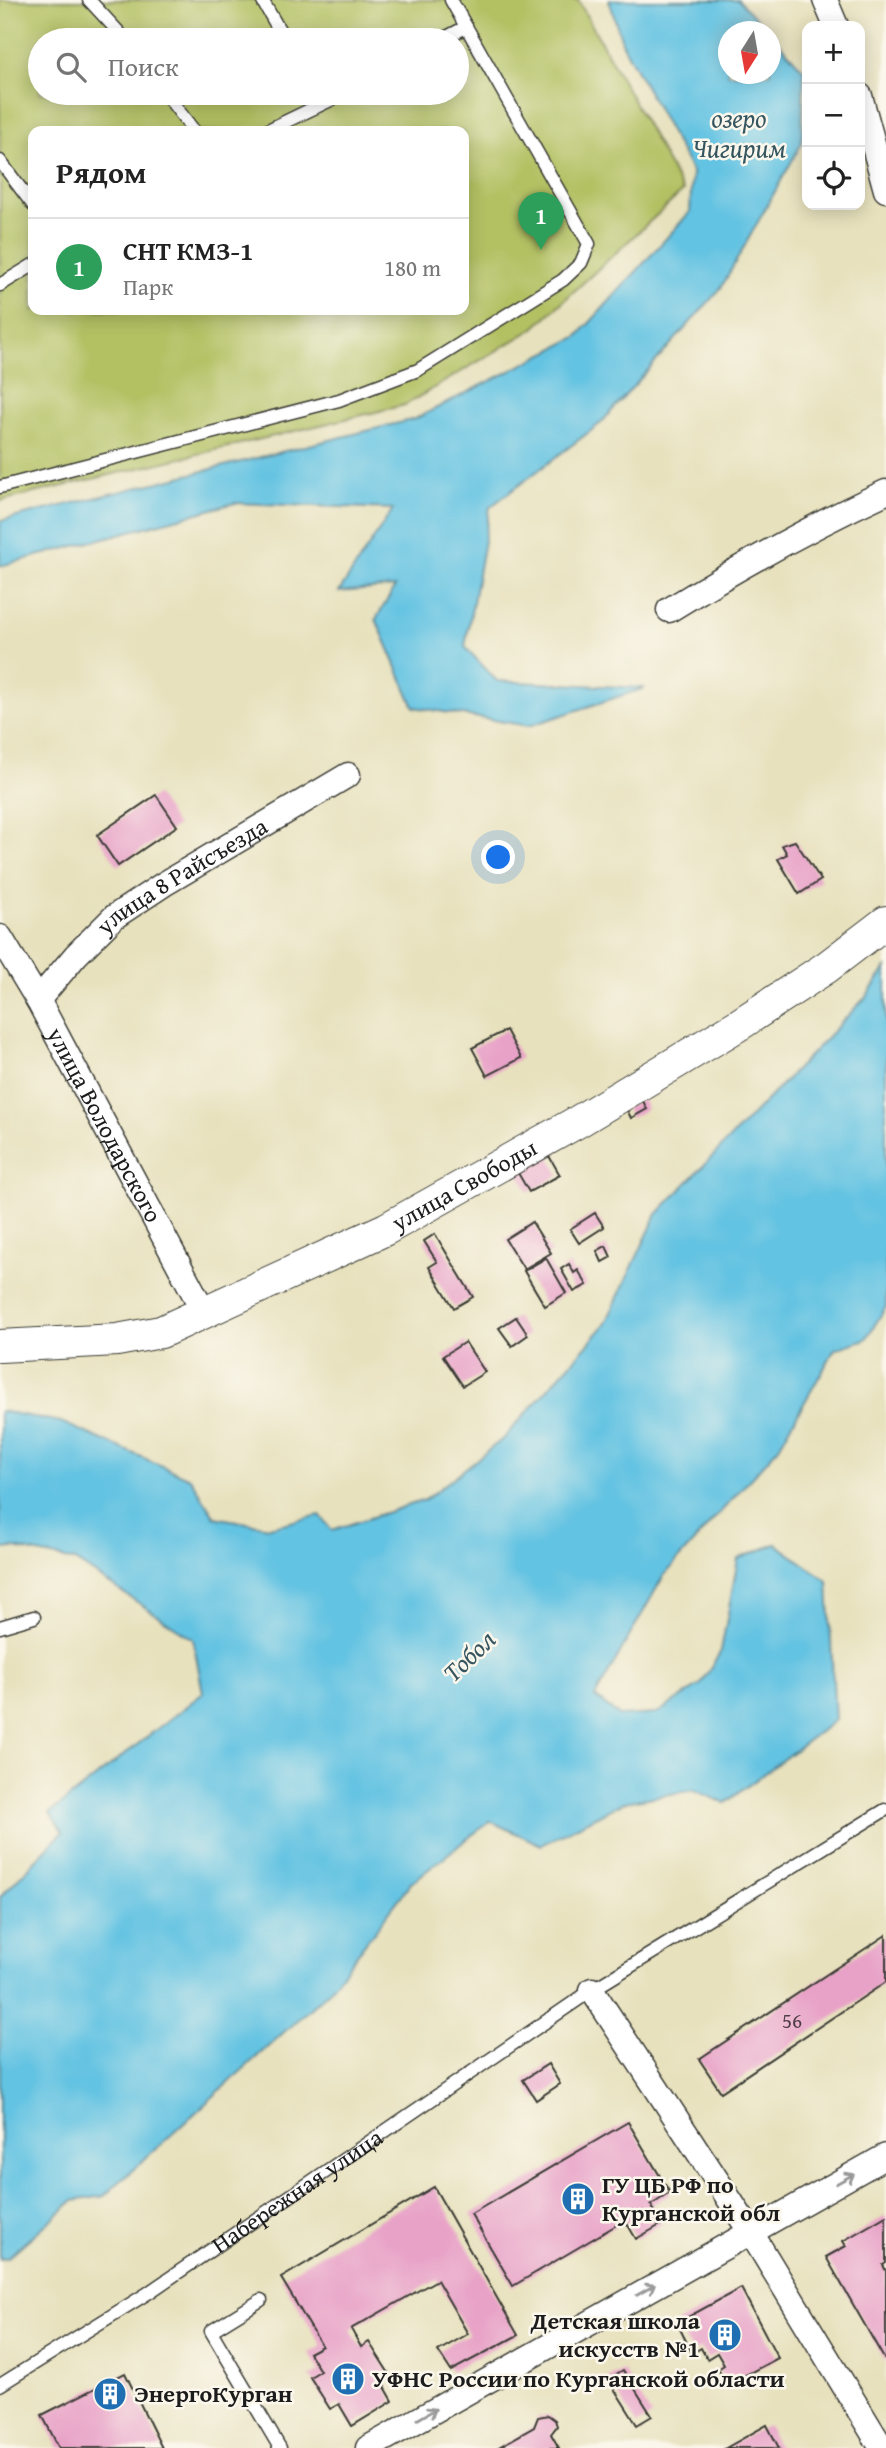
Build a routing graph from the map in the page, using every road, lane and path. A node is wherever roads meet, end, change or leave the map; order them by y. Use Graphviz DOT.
graph roads {
  1 [pos="89,0"];
  2 [pos="262,0"];
  3 [pos="451,0"];
  4 [pos="825,0"];
  5 [pos="834,21"];
  6 [pos="466,27"];
  7 [pos="115,28"];
  8 [pos="278,28"];
  9 [pos="469,32"];
  10 [pos="174,105"];
  11 [pos="323,105"];
  12 [pos="865,114"];
  13 [pos="190,126"];
  14 [pos="277,126"];
  15 [pos="0,161"];
  16 [pos="886,190"];
  17 [pos="28,198"];
  18 [pos="28,268"];
  19 [pos="0,285"];
  20 [pos="0,487"];
  21 [pos="886,492"];
  22 [pos="668,610"];
  23 [pos="348,775"];
  24 [pos="886,922"];
  25 [pos="0,937"];
  26 [pos="38,1000"];
  27 [pos="205,1314"];
  28 [pos="0,1346"];
  29 [pos="34,1617"];
  30 [pos="0,1627"];
  31 [pos="885,1810"];
  32 [pos="592,1990"];
  33 [pos="886,2156"];
  34 [pos="750,2231"];
  35 [pos="261,2300"];
  36 [pos="0,2385"];
  37 [pos="280,2448"];
  38 [pos="368,2448"];
  39 [pos="882,2448"];
  1 -- 7 [label="lane"];
  2 -- 8 [label="lane"];
  3 -- 6 [label="lane"];
  4 -- 5 [label="street"];
  9 -- 20 [label="lane"];
  10 -- 13 [label="lane"];
  11 -- 14 [label="lane"];
  12 -- 16 [label="street"];
  15 -- 17 [label="lane"];
  18 -- 19 [label="lane"];
  21 -- 22 [label="street"];
  23 -- 26 [label="street, улица 8 Райсъезда"];
  24 -- 27 [label="street, улица Свободы"];
  25 -- 26 [label="street, улица Володарского"];
  26 -- 27 [label="street, улица Володарского"];
  27 -- 28 [label="street, улица Свободы"];
  29 -- 30 [label="lane"];
  31 -- 32 [label="lane, Набережная улица"];
  32 -- 34 [label="street"];
  32 -- 36 [label="lane, Набережная улица"];
  34 -- 33 [label="street, one-way"];
  38 -- 34 [label="street, one-way"];
  34 -- 39 [label="street"];
  35 -- 37 [label="lane"];
}
